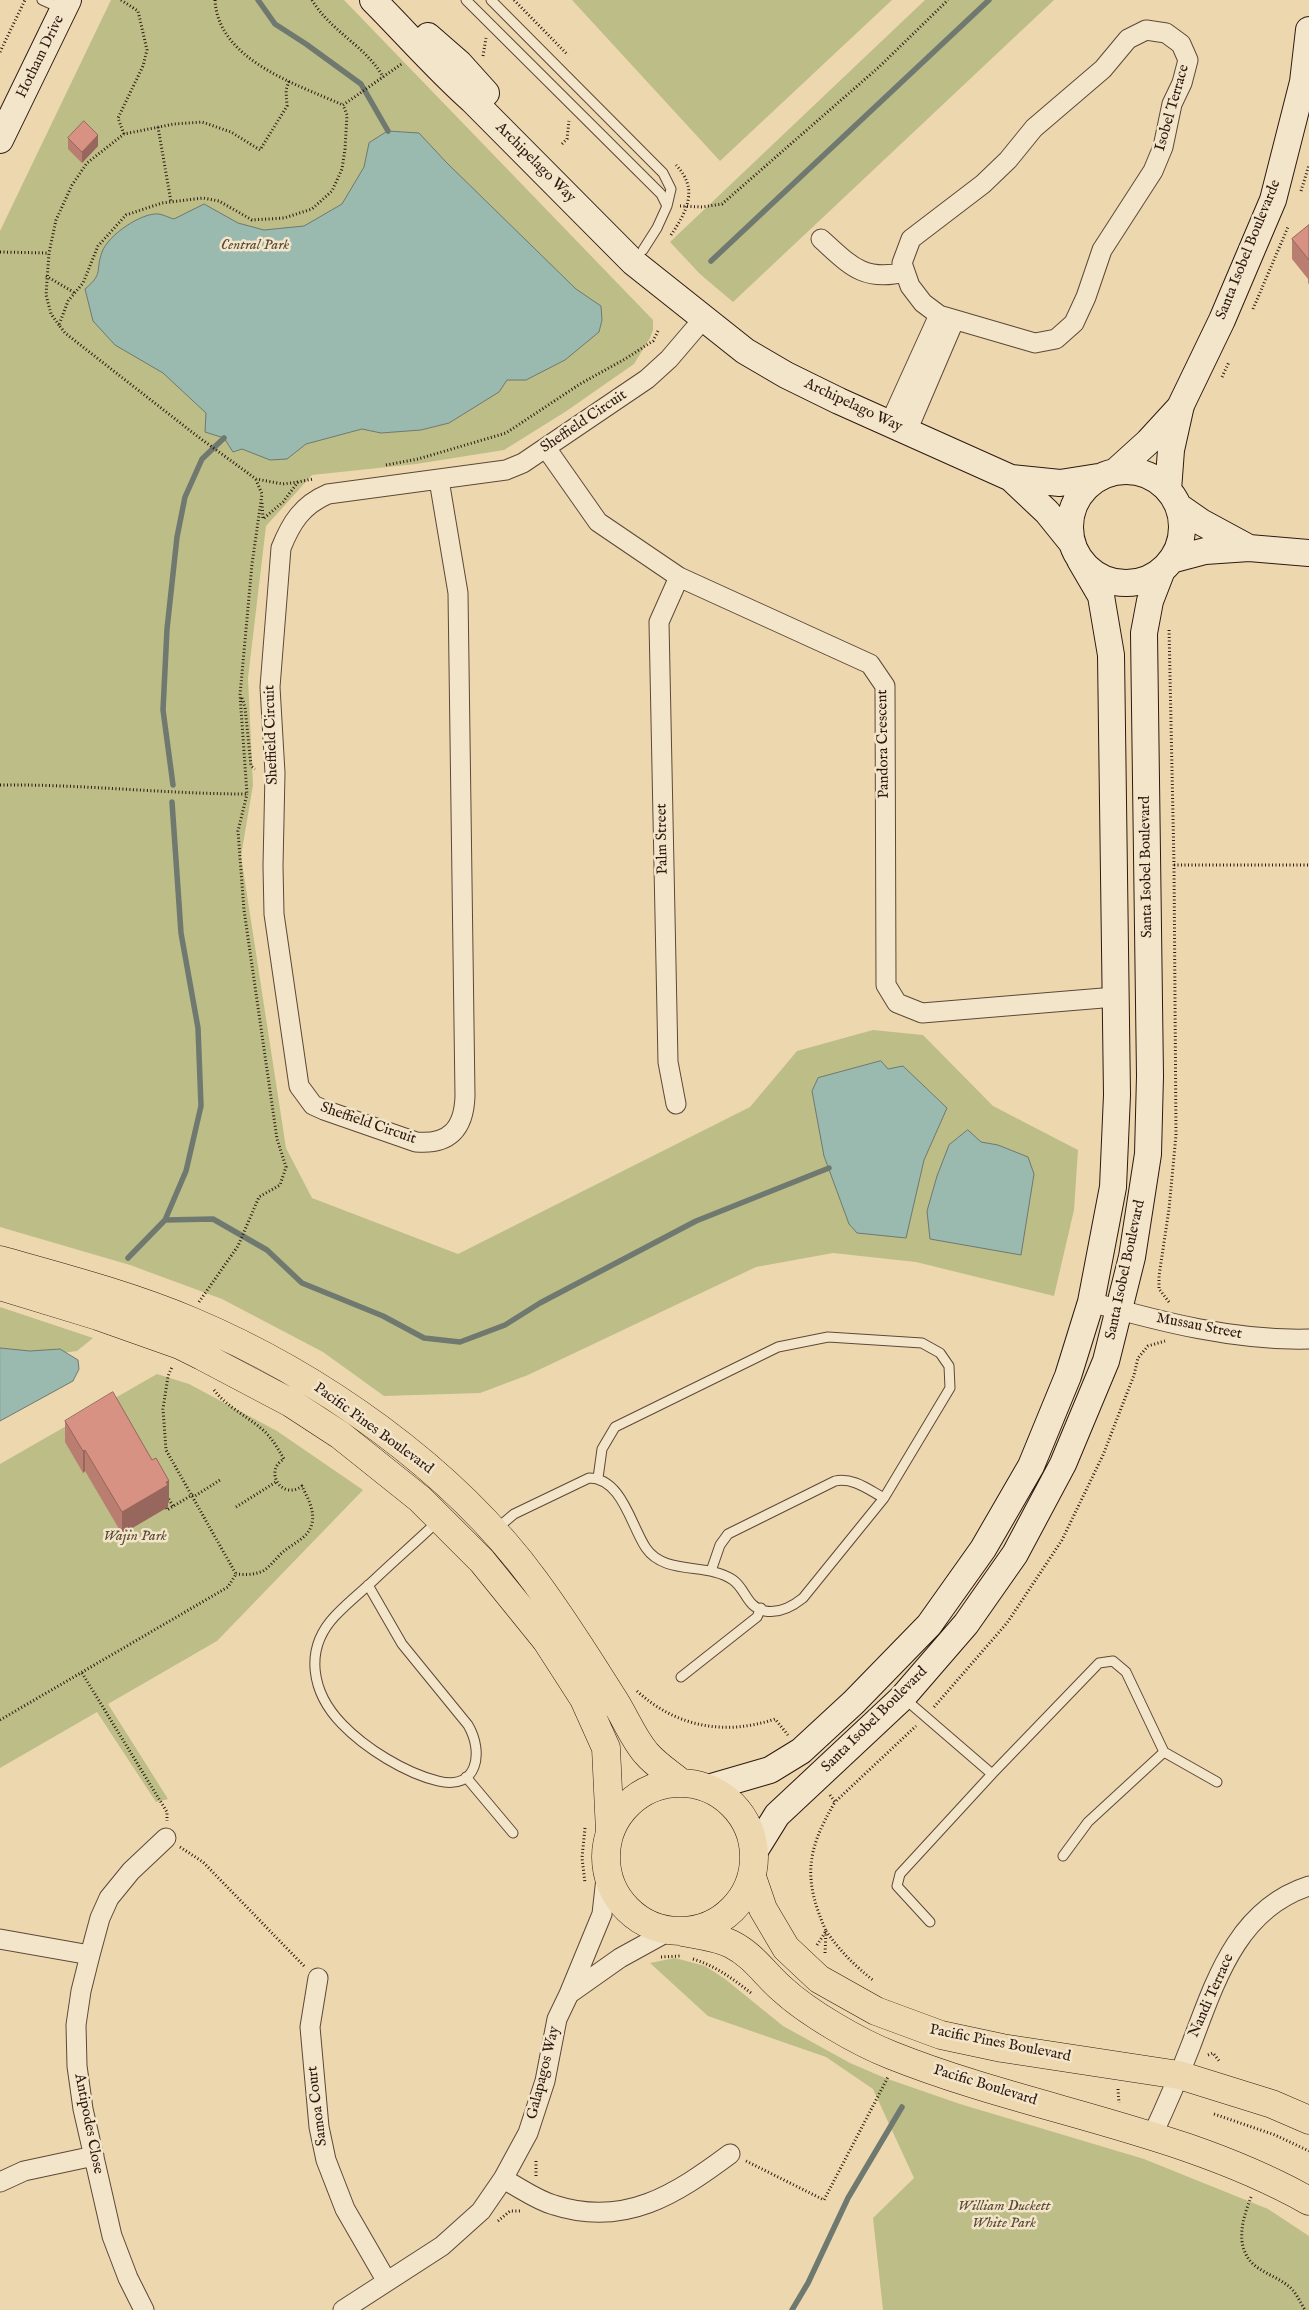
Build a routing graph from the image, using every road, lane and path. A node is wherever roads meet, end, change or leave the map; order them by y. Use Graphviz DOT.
graph roads {
  1 [pos="25,0"];
  2 [pos="121,0"];
  3 [pos="215,0"];
  4 [pos="312,0"];
  5 [pos="373,0"];
  6 [pos="392,0"];
  7 [pos="466,0"];
  8 [pos="491,0"];
  9 [pos="948,0"];
  10 [pos="58,3"];
  11 [pos="1309,30"];
  12 [pos="489,32"];
  13 [pos="0,52"];
  14 [pos="406,61"];
  15 [pos="480,61"];
  16 [pos="384,77"];
  17 [pos="289,81"];
  18 [pos="343,105"];
  19 [pos="570,115"];
  20 [pos="158,127"];
  21 [pos="124,134"];
  22 [pos="0,140"];
  23 [pos="562,144"];
  24 [pos="1309,165"];
  25 [pos="1300,194"];
  26 [pos="171,202"];
  27 [pos="667,206"];
  28 [pos="1290,220"];
  29 [pos="821,239"];
  30 [pos="643,250"];
  31 [pos="0,252"];
  32 [pos="48,253"];
  33 [pos="905,272"];
  34 [pos="46,276"];
  35 [pos="75,293"];
  36 [pos="1252,311"];
  37 [pos="704,318"];
  38 [pos="947,318"];
  39 [pos="59,325"];
  40 [pos="659,329"];
  41 [pos="1233,353"];
  42 [pos="1221,378"];
  43 [pos="1181,405"];
  44 [pos="898,427"];
  45 [pos="546,448"];
  46 [pos="381,466"];
  47 [pos="1107,474"];
  48 [pos="317,478"];
  49 [pos="1011,478"];
  50 [pos="256,479"];
  51 [pos="439,480"];
  52 [pos="298,482"];
  53 [pos="262,494"];
  54 [pos="1173,498"];
  55 [pos="1249,548"];
  56 [pos="1076,552"];
  57 [pos="1309,553"];
  58 [pos="1166,565"];
  59 [pos="679,577"];
  60 [pos="240,695"];
  61 [pos="275,773"];
  62 [pos="0,785"];
  63 [pos="247,794"];
  64 [pos="1174,865"];
  65 [pos="1309,865"];
  66 [pos="1115,997"];
  67 [pos="676,1104"];
  68 [pos="0,1260"];
  69 [pos="0,1286"];
  70 [pos="1090,1302"];
  71 [pos="198,1303"];
  72 [pos="1119,1310"];
  73 [pos="1309,1339"];
  74 [pos="174,1359"];
  75 [pos="173,1365"];
  76 [pos="180,1368"];
  77 [pos="210,1384"];
  78 [pos="598,1478"];
  79 [pos="220,1480"];
  80 [pos="276,1482"];
  81 [pos="163,1490"];
  82 [pos="192,1495"];
  83 [pos="884,1498"];
  84 [pos="173,1506"];
  85 [pos="236,1507"];
  86 [pos="166,1508"];
  87 [pos="440,1519"];
  88 [pos="493,1531"];
  89 [pos="711,1571"];
  90 [pos="236,1574"];
  91 [pos="368,1585"];
  92 [pos="761,1608"];
  93 [pos="82,1673"];
  94 [pos="681,1677"];
  95 [pos="902,1698"];
  96 [pos="0,1720"];
  97 [pos="1164,1752"];
  98 [pos="992,1774"];
  99 [pos="466,1777"];
  100 [pos="680,1782"];
  101 [pos="1217,1782"];
  102 [pos="708,1788"];
  103 [pos="834,1802"];
  104 [pos="610,1832"];
  105 [pos="513,1833"];
  106 [pos="166,1838"];
  107 [pos="1063,1856"];
  108 [pos="753,1864"];
  109 [pos="607,1869"];
  110 [pos="1309,1886"];
  111 [pos="930,1922"];
  112 [pos="826,1931"];
  113 [pos="0,1939"];
  114 [pos="678,1939"];
  115 [pos="90,1955"];
  116 [pos="657,1958"];
  117 [pos="690,1958"];
  118 [pos="805,1965"];
  119 [pos="318,1978"];
  120 [pos="875,1982"];
  121 [pos="569,1994"];
  122 [pos="758,1998"];
  123 [pos="889,2074"];
  124 [pos="1179,2075"];
  125 [pos="1214,2114"];
  126 [pos="1309,2120"];
  127 [pos="1152,2136"];
  128 [pos="1309,2150"];
  129 [pos="730,2154"];
  130 [pos="94,2156"];
  131 [pos="538,2156"];
  132 [pos="503,2179"];
  133 [pos="0,2182"];
  134 [pos="536,2196"];
  135 [pos="1251,2197"];
  136 [pos="1309,2202"];
  137 [pos="497,2222"];
  138 [pos="386,2280"];
  139 [pos="144,2310"];
  140 [pos="342,2310"];
  141 [pos="1305,2310"];
  1 -- 13 [label="path"];
  2 -- 21 [label="path"];
  3 -- 17 [label="path"];
  4 -- 16 [label="path"];
  5 -- 37 [label="street, Archipelago Way"];
  6 -- 30 [label="street, Archipelago Way"];
  7 -- 27 [label="lane"];
  8 -- 27 [label="lane"];
  9 -- 27 [label="path"];
  10 -- 22 [label="street, Hotham Drive"];
  11 -- 43 [label="street, Santa Isobel Boulevarde"];
  12 -- 15 [label="path"];
  14 -- 16 [label="path"];
  16 -- 18 [label="path"];
  17 -- 18 [label="path"];
  17 -- 20 [label="path"];
  18 -- 26 [label="path"];
  19 -- 23 [label="path"];
  20 -- 21 [label="path"];
  20 -- 26 [label="path"];
  21 -- 32 [label="path"];
  24 -- 25 [label="path"];
  26 -- 35 [label="path"];
  27 -- 30 [label="lane"];
  28 -- 36 [label="path"];
  29 -- 33 [label="street"];
  30 -- 37 [label="street, Archipelago Way"];
  31 -- 32 [label="path"];
  32 -- 34 [label="path"];
  33 -- 38 [label="street, Isobel Terrace"];
  33 -- 38 [label="street, Isobel Terrace"];
  34 -- 35 [label="path"];
  34 -- 39 [label="path"];
  35 -- 39 [label="path"];
  37 -- 44 [label="street, Archipelago Way"];
  37 -- 45 [label="street, Sheffield Circuit"];
  38 -- 44 [label="street"];
  39 -- 50 [label="path"];
  40 -- 46 [label="path"];
  41 -- 42 [label="path"];
  43 -- 47 [label="street, Santa Isobel Boulevarde"];
  43 -- 54 [label="street, Santa Isobel Boulevarde"];
  44 -- 49 [label="street, Archipelago Way"];
  45 -- 51 [label="street, Sheffield Circuit"];
  45 -- 59 [label="street, Pandora Crescent"];
  47 -- 49 [label="street, Archipelago Way"];
  47 -- 54 [label="street"];
  47 -- 56 [label="street"];
  48 -- 52 [label="path"];
  49 -- 56 [label="street, Archipelago Way"];
  50 -- 52 [label="path"];
  50 -- 53 [label="path"];
  51 -- 61 [label="street, Sheffield Circuit"];
  51 -- 61 [label="street, Sheffield Circuit"];
  52 -- 53 [label="path"];
  53 -- 60 [label="path"];
  54 -- 55 [label="street"];
  54 -- 58 [label="street"];
  55 -- 57 [label="street"];
  55 -- 58 [label="street"];
  56 -- 58 [label="street"];
  56 -- 66 [label="street, Santa Isobel Boulevard"];
  58 -- 72 [label="street, Santa Isobel Boulevard"];
  59 -- 66 [label="street, Pandora Crescent"];
  59 -- 67 [label="street, Palm Street"];
  60 -- 61 [label="path"];
  60 -- 63 [label="path"];
  62 -- 63 [label="path"];
  63 -- 71 [label="path"];
  64 -- 65 [label="path"];
  66 -- 70 [label="street, Santa Isobel Boulevard"];
  68 -- 88 [label="main road, Pacific Pines Boulevard"];
  69 -- 87 [label="main road, Pacific Pines Boulevard"];
  70 -- 72 [label="street, Mussau Street"];
  70 -- 102 [label="street, Santa Isobel Boulevard"];
  72 -- 73 [label="street, Mussau Street"];
  72 -- 95 [label="street, Santa Isobel Boulevard"];
  74 -- 75 [label="path"];
  75 -- 76 [label="path"];
  75 -- 82 [label="path"];
  77 -- 80 [label="path"];
  78 -- 83 [label="lane"];
  78 -- 88 [label="lane"];
  78 -- 89 [label="lane"];
  79 -- 82 [label="path"];
  80 -- 85 [label="path"];
  80 -- 90 [label="path"];
  81 -- 84 [label="path"];
  82 -- 84 [label="path"];
  82 -- 90 [label="path"];
  83 -- 89 [label="lane"];
  83 -- 92 [label="lane"];
  84 -- 86 [label="path"];
  87 -- 91 [label="lane"];
  87 -- 104 [label="main road, Pacific Pines Boulevard"];
  88 -- 100 [label="main road, Pacific Pines Boulevard"];
  89 -- 92 [label="lane"];
  90 -- 93 [label="path"];
  91 -- 99 [label="lane"];
  91 -- 99 [label="lane"];
  92 -- 94 [label="lane"];
  93 -- 96 [label="path"];
  93 -- 106 [label="path"];
  95 -- 98 [label="lane"];
  95 -- 108 [label="street, Santa Isobel Boulevard"];
  97 -- 98 [label="lane"];
  97 -- 101 [label="lane"];
  97 -- 107 [label="lane"];
  98 -- 111 [label="lane"];
  99 -- 105 [label="lane"];
  100 -- 102 [label="main road"];
  100 -- 104 [label="main road"];
  102 -- 108 [label="main road"];
  103 -- 112 [label="path"];
  104 -- 109 [label="main road"];
  106 -- 115 [label="street, Antipodes Close"];
  106 -- 119 [label="path"];
  108 -- 114 [label="main road"];
  108 -- 118 [label="main road, Pacific Pines Boulevard"];
  109 -- 114 [label="main road"];
  109 -- 121 [label="street, Galapagos Way"];
  110 -- 124 [label="street, Nandi Terrace"];
  112 -- 118 [label="path"];
  112 -- 120 [label="path"];
  113 -- 115 [label="street"];
  114 -- 116 [label="path"];
  114 -- 121 [label="street, Galapagos Way"];
  114 -- 127 [label="main road, Pacific Boulevard"];
  115 -- 130 [label="street, Antipodes Close"];
  117 -- 122 [label="path"];
  118 -- 124 [label="main road, Pacific Pines Boulevard"];
  119 -- 138 [label="street, Samoa Court"];
  121 -- 132 [label="street, Galapagos Way"];
  123 -- 129 [label="path"];
  124 -- 126 [label="main road, Pacific Pines Boulevard"];
  124 -- 127 [label="street, Nandi Terrace"];
  125 -- 128 [label="path"];
  127 -- 136 [label="main road, Pacific Boulevard"];
  129 -- 134 [label="street"];
  130 -- 133 [label="street"];
  130 -- 139 [label="street, Antipodes Close"];
  131 -- 134 [label="path"];
  132 -- 134 [label="street"];
  132 -- 138 [label="street, Galapagos Way"];
  134 -- 137 [label="path"];
  135 -- 141 [label="path"];
  138 -- 140 [label="street, Galapagos Way"];
}
